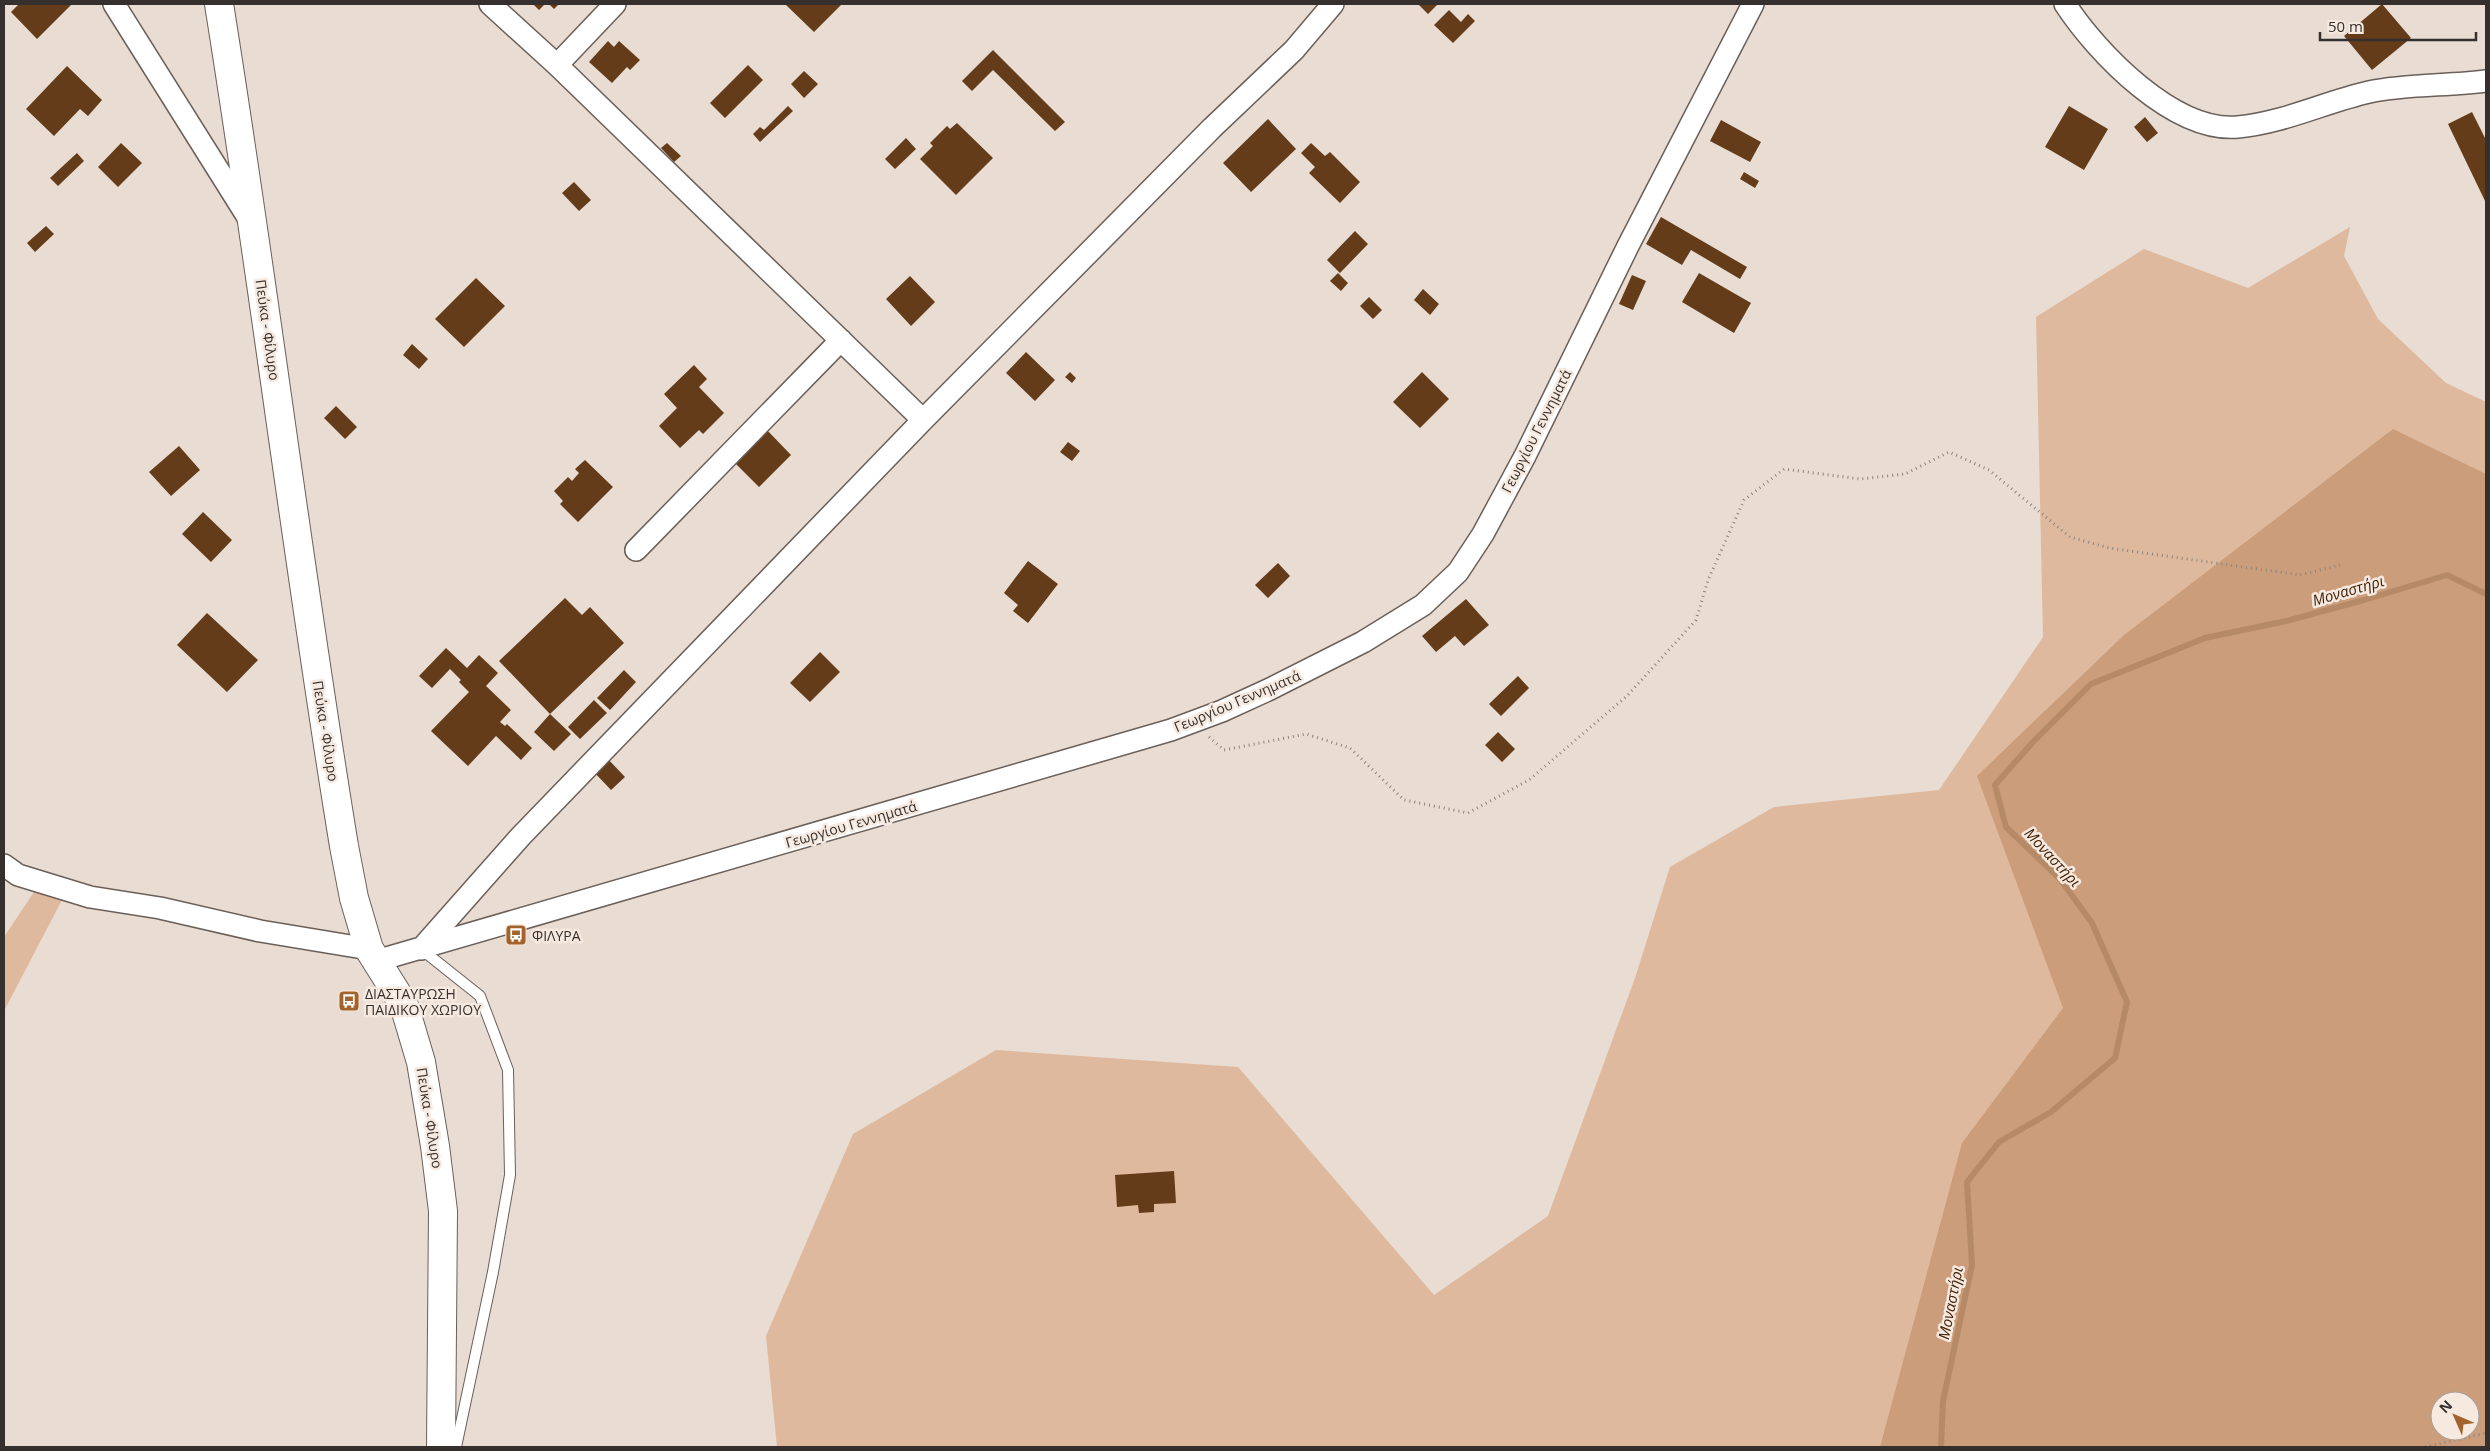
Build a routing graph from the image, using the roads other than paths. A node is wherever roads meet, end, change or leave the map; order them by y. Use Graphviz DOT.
graph roads {
  1 [pos="114,4"];
  2 [pos="220,4"];
  3 [pos="490,4"];
  4 [pos="615,4"];
  5 [pos="1333,4"];
  6 [pos="1753,4"];
  7 [pos="2065,4"];
  8 [pos="557,65"];
  9 [pos="2486,81"];
  10 [pos="254,225"];
  11 [pos="841,340"];
  12 [pos="923,420"];
  13 [pos="636,550"];
  14 [pos="4,864"];
  15 [pos="421,949"];
  16 [pos="373,955"];
  17 [pos="441,1447"];
  18 [pos="456,1447"];
  1 -- 10 [label="street"];
  2 -- 10 [label="main road, Πεύκα - Φίλυρο"];
  3 -- 8 [label="street"];
  4 -- 8 [label="street"];
  5 -- 12 [label="street"];
  6 -- 15 [label="street, Γεωργίου Γεννηματά"];
  7 -- 9 [label="street"];
  8 -- 11 [label="street"];
  10 -- 16 [label="main road, Πεύκα - Φίλυρο"];
  11 -- 12 [label="street"];
  11 -- 13 [label="street"];
  12 -- 15 [label="street"];
  14 -- 16 [label="street"];
  15 -- 16 [label="street, Γεωργίου Γεννηματά"];
  15 -- 18 [label="lane"];
  16 -- 17 [label="main road, Πεύκα - Φίλυρο"];
}
